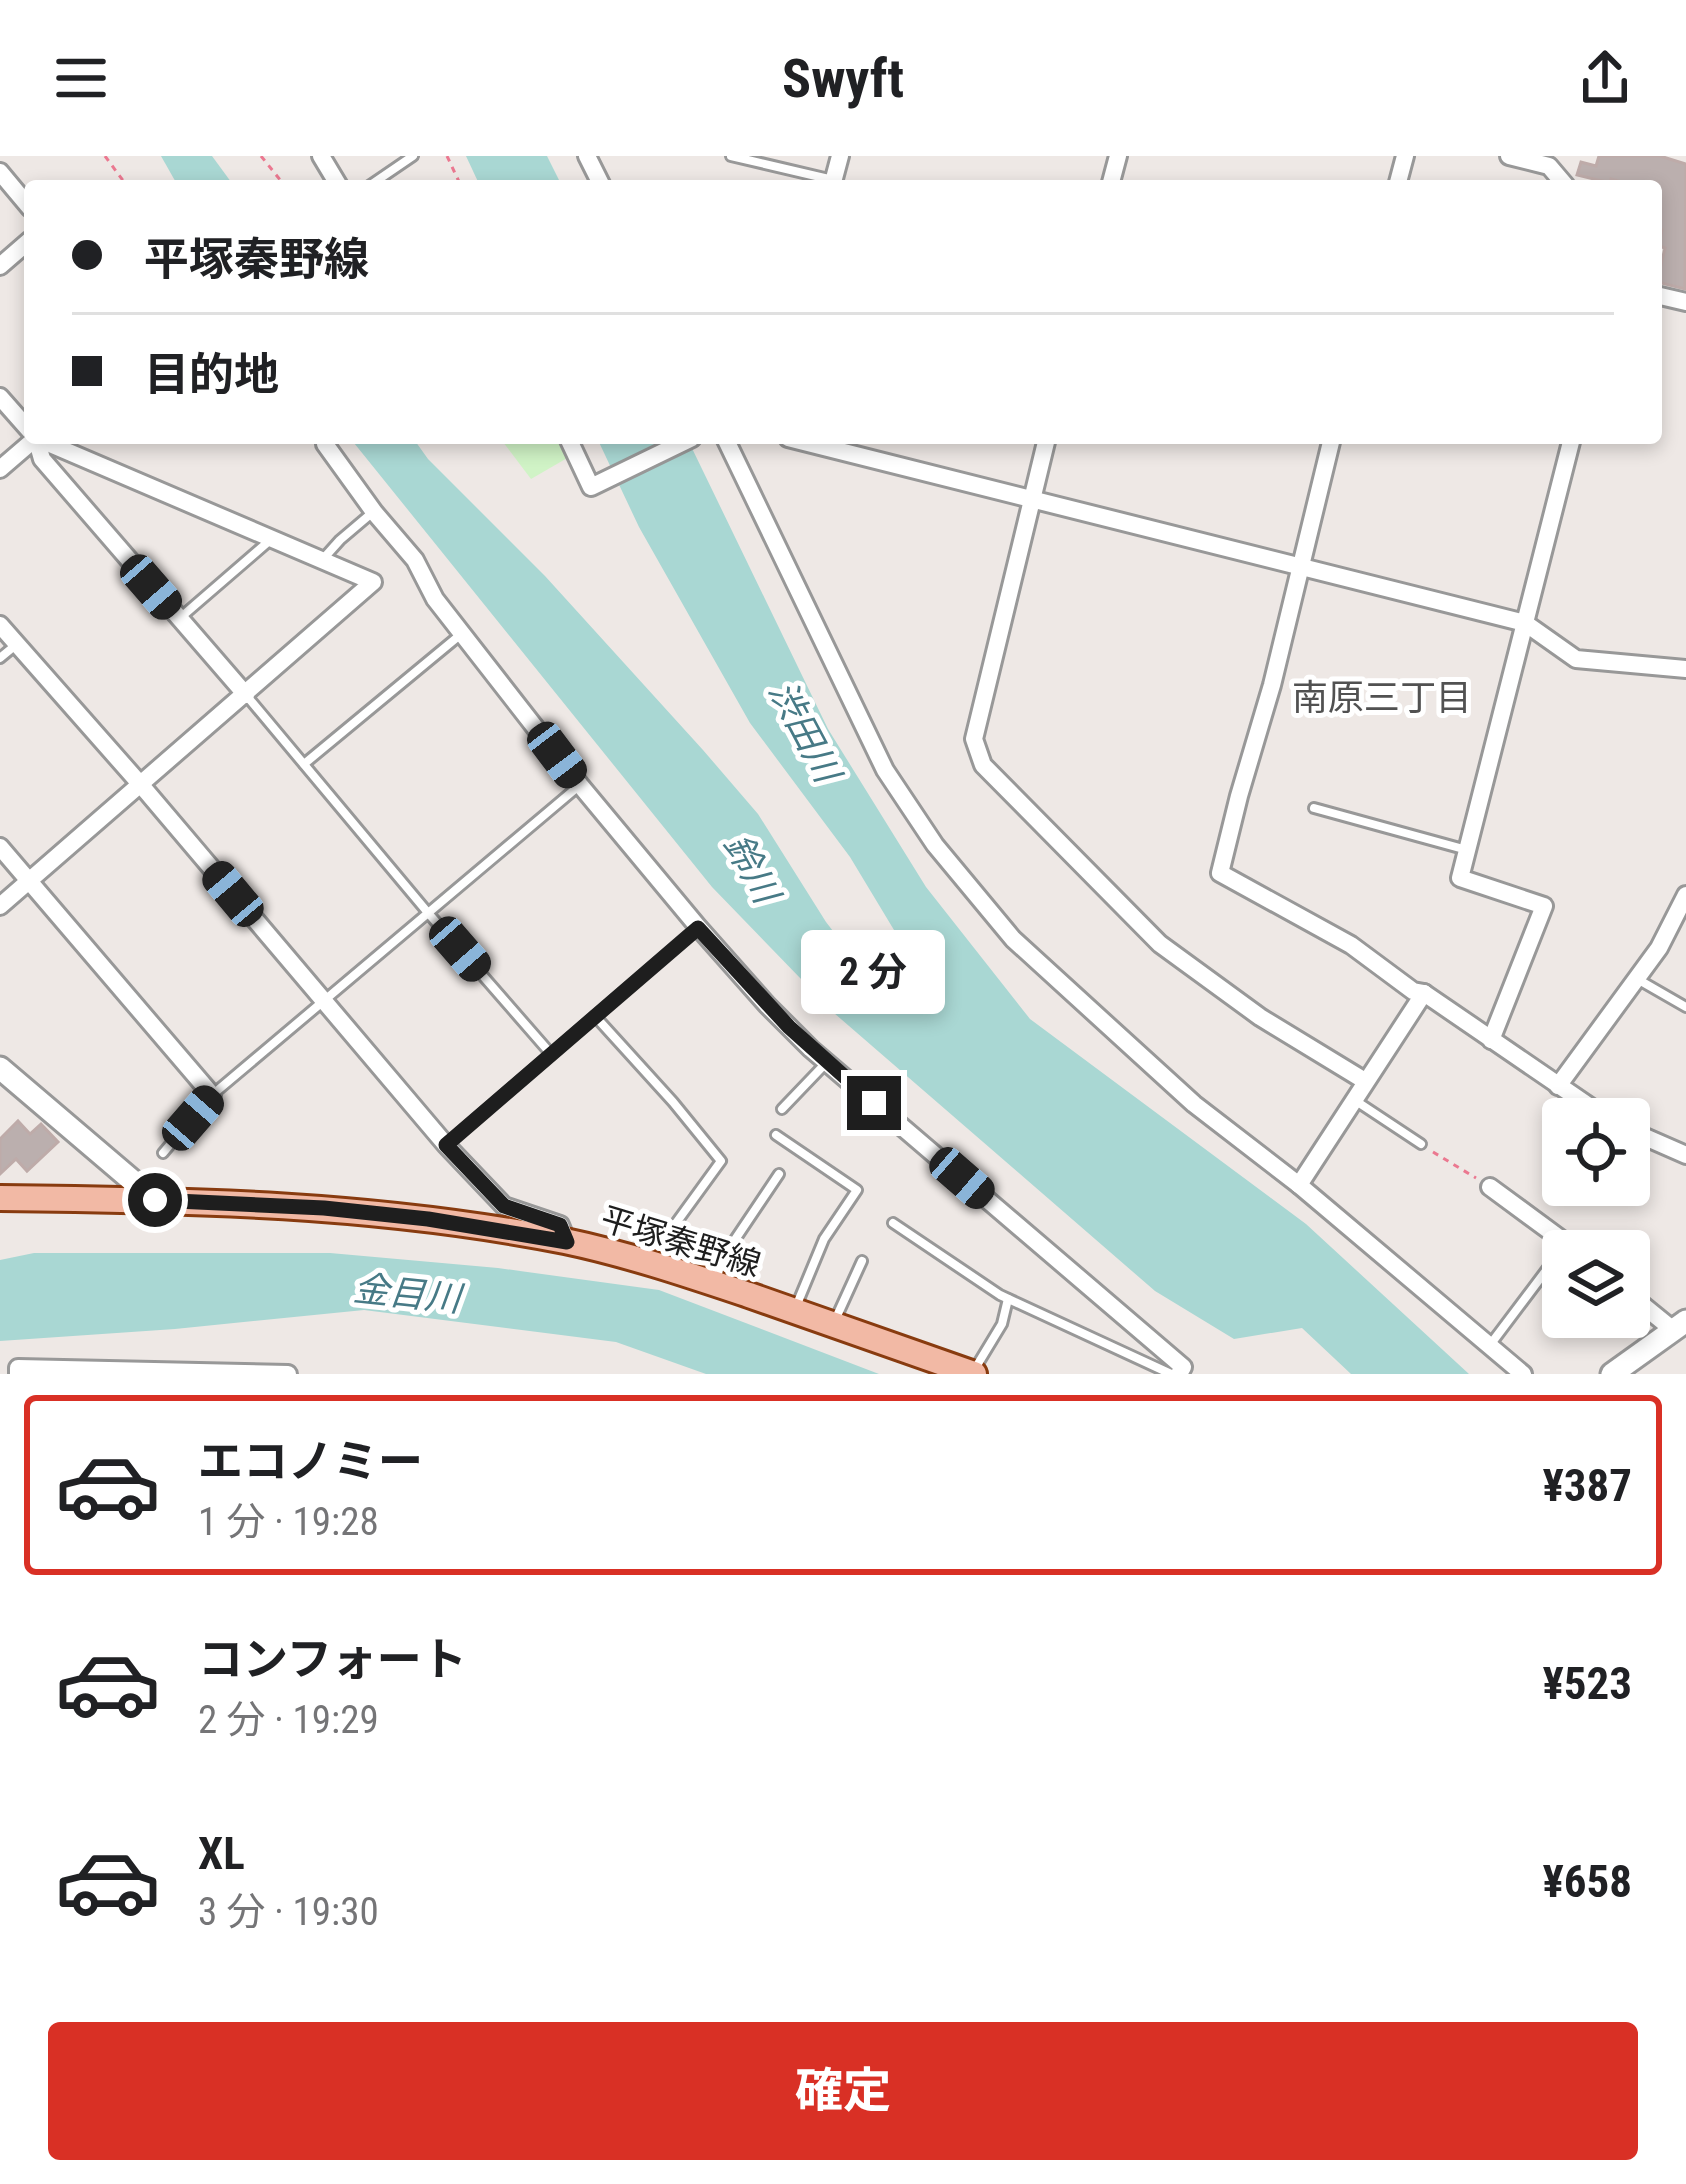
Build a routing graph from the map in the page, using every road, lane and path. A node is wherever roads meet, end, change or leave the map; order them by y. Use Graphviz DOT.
graph roads {
  1 [pos="261,156"];
  2 [pos="413,156"];
  3 [pos="731,156"];
  4 [pos="1509,156"];
  5 [pos="0,172"];
  6 [pos="280,180"];
  7 [pos="378,180"];
  8 [pos="822,180"];
  9 [pos="1561,180"];
  10 [pos="24,201"];
  11 [pos="24,245"];
  12 [pos="0,266"];
  13 [pos="0,397"];
  14 [pos="24,425"];
  15 [pos="26,444"];
  16 [pos="37,444"];
  17 [pos="52,444"];
  18 [pos="329,444"];
  19 [pos="571,444"];
  20 [pos="680,444"];
  21 [pos="727,444"];
  22 [pos="820,444"];
  23 [pos="1045,444"];
  24 [pos="1330,444"];
  25 [pos="1571,444"];
  26 [pos="0,469"];
  27 [pos="1031,501"];
  28 [pos="374,512"];
  29 [pos="271,539"];
  30 [pos="322,560"];
  31 [pos="1300,565"];
  32 [pos="178,619"];
  33 [pos="1525,622"];
  34 [pos="0,625"];
  35 [pos="463,633"];
  36 [pos="16,644"];
  37 [pos="0,658"];
  38 [pos="1686,669"];
  39 [pos="246,695"];
  40 [pos="304,764"];
  41 [pos="141,785"];
  42 [pos="580,785"];
  43 [pos="1314,808"];
  44 [pos="0,847"];
  45 [pos="1467,850"];
  46 [pos="29,881"];
  47 [pos="1686,896"];
  48 [pos="0,906"];
  49 [pos="429,914"];
  50 [pos="1681,918"];
  51 [pos="698,928"];
  52 [pos="1638,979"];
  53 [pos="1424,993"];
  54 [pos="325,1002"];
  55 [pos="1686,1006"];
  56 [pos="595,1016"];
  57 [pos="1491,1040"];
  58 [pos="551,1054"];
  59 [pos="826,1062"];
  60 [pos="0,1068"];
  61 [pos="1365,1081"];
  62 [pos="1558,1087"];
  63 [pos="212,1096"];
  64 [pos="1575,1098"];
  65 [pos="1353,1099"];
  66 [pos="782,1109"];
  67 [pos="776,1135"];
  68 [pos="1650,1139"];
  69 [pos="1421,1144"];
  70 [pos="446,1145"];
  71 [pos="163,1153"];
  72 [pos="1686,1155"];
  73 [pos="779,1174"];
  74 [pos="1299,1185"];
  75 [pos="1490,1187"];
  76 [pos="0,1198"];
  77 [pos="155,1200"];
  78 [pos="676,1223"];
  79 [pos="892,1223"];
  80 [pos="1549,1230"];
  81 [pos="567,1242"];
  82 [pos="862,1261"];
  83 [pos="1542,1283"];
  84 [pos="716,1284"];
  85 [pos="1008,1299"];
  86 [pos="1650,1307"];
  87 [pos="795,1311"];
  88 [pos="833,1325"];
  89 [pos="1679,1325"];
  90 [pos="1490,1345"];
  91 [pos="18,1371"];
  92 [pos="288,1374"];
  93 [pos="973,1374"];
  94 [pos="1175,1374"];
  95 [pos="1523,1374"];
  96 [pos="1612,1374"];
  1 -- 6 [label="path"];
  2 -- 7 [label="lane"];
  3 -- 8 [label="lane"];
  4 -- 9 [label="street"];
  5 -- 10 [label="street"];
  11 -- 12 [label="street"];
  13 -- 14 [label="street"];
  15 -- 26 [label="street"];
  16 -- 32 [label="street"];
  17 -- 29 [label="street"];
  18 -- 28 [label="street"];
  19 -- 20 [label="street"];
  21 -- 74 [label="street"];
  22 -- 27 [label="street"];
  23 -- 27 [label="street"];
  24 -- 31 [label="street"];
  25 -- 33 [label="street"];
  27 -- 31 [label="street"];
  27 -- 61 [label="street"];
  28 -- 30 [label="lane"];
  28 -- 35 [label="street"];
  29 -- 30 [label="street"];
  29 -- 32 [label="lane"];
  30 -- 39 [label="street"];
  31 -- 33 [label="street"];
  31 -- 53 [label="street"];
  32 -- 39 [label="street"];
  33 -- 38 [label="street"];
  33 -- 45 [label="street"];
  34 -- 36 [label="street"];
  35 -- 40 [label="lane"];
  35 -- 42 [label="street"];
  36 -- 37 [label="lane"];
  36 -- 41 [label="street"];
  39 -- 40 [label="lane"];
  39 -- 41 [label="street"];
  40 -- 49 [label="lane"];
  41 -- 46 [label="street"];
  41 -- 54 [label="street"];
  42 -- 49 [label="lane"];
  42 -- 51 [label="street"];
  43 -- 45 [label="lane"];
  44 -- 46 [label="street"];
  45 -- 57 [label="street"];
  46 -- 48 [label="street"];
  46 -- 63 [label="street"];
  47 -- 50 [label="street"];
  49 -- 54 [label="lane"];
  49 -- 58 [label="lane"];
  50 -- 52 [label="street"];
  51 -- 56 [label="lane"];
  51 -- 59 [label="street"];
  52 -- 55 [label="lane"];
  52 -- 62 [label="street"];
  53 -- 57 [label="street"];
  53 -- 61 [label="street"];
  54 -- 63 [label="lane"];
  54 -- 70 [label="street"];
  56 -- 58 [label="lane"];
  56 -- 78 [label="lane"];
  57 -- 62 [label="street"];
  58 -- 70 [label="lane"];
  59 -- 66 [label="lane"];
  59 -- 94 [label="street"];
  60 -- 77 [label="street"];
  61 -- 65 [label="street"];
  62 -- 64 [label="street"];
  63 -- 71 [label="lane"];
  65 -- 69 [label="lane"];
  65 -- 74 [label="street"];
  67 -- 87 [label="lane"];
  68 -- 72 [label="street"];
  69 -- 75 [label="path"];
  70 -- 81 [label="street"];
  73 -- 84 [label="lane"];
  74 -- 90 [label="street"];
  75 -- 80 [label="street"];
  76 -- 77 [label="main road, 平塚秦野線"];
  77 -- 81 [label="main road, 平塚秦野線"];
  79 -- 85 [label="lane"];
  81 -- 84 [label="main road, 平塚秦野線"];
  82 -- 88 [label="lane"];
  83 -- 90 [label="lane"];
  84 -- 87 [label="main road, 平塚秦野線"];
  85 -- 93 [label="lane"];
  85 -- 94 [label="lane"];
  86 -- 89 [label="street"];
  87 -- 88 [label="main road, 平塚秦野線"];
  88 -- 93 [label="main road, 平塚秦野線"];
  89 -- 96 [label="street"];
  90 -- 95 [label="street"];
  91 -- 92 [label="street"];
}
